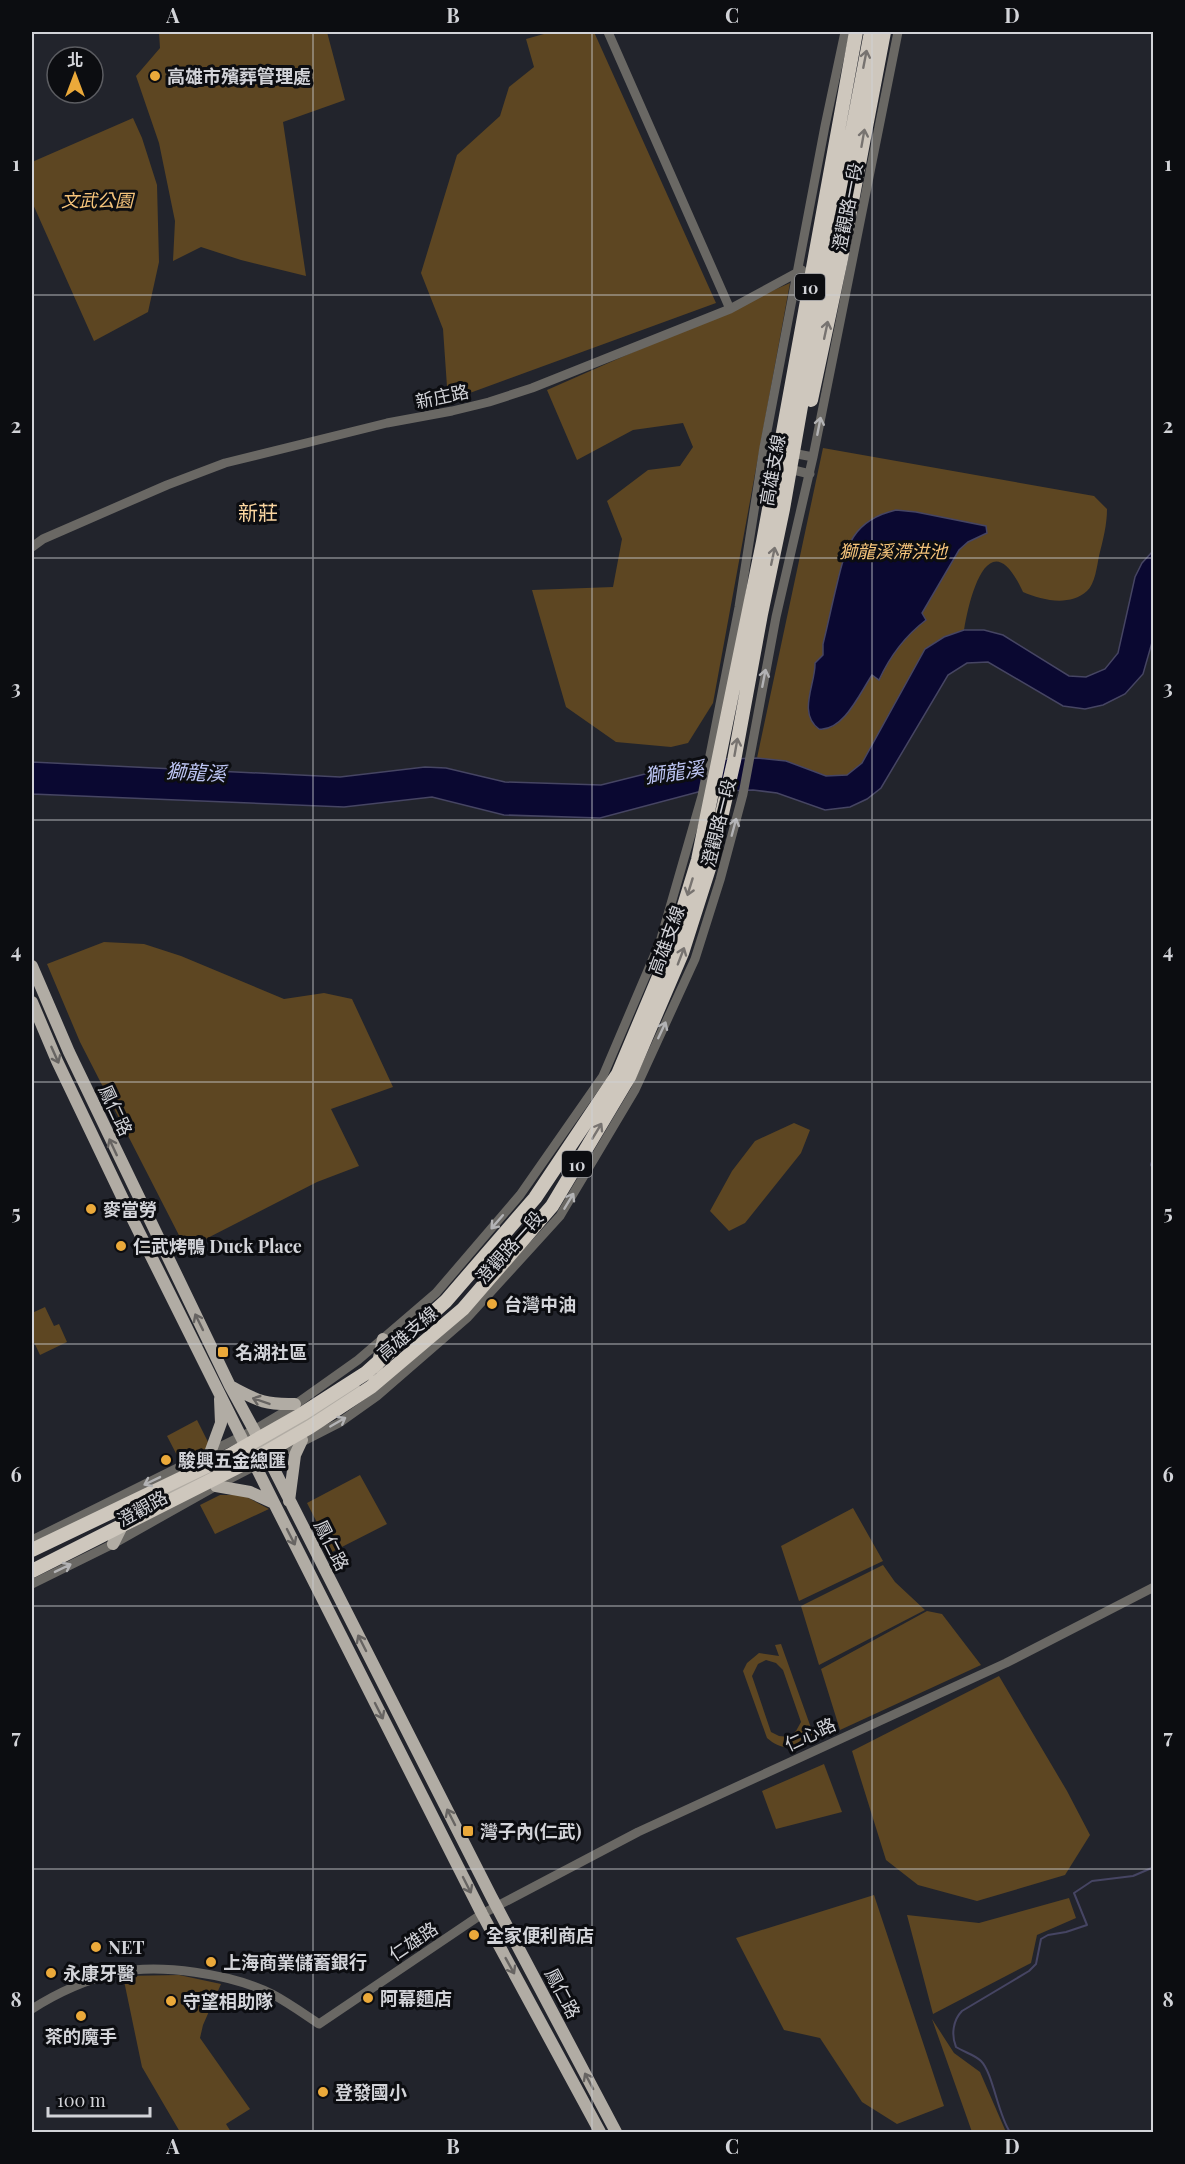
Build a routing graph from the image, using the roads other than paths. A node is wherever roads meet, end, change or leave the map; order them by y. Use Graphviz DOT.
graph roads {
  1 [pos="608,32"];
  2 [pos="847,32"];
  3 [pos="856,32"];
  4 [pos="871,32"];
  5 [pos="884,32"];
  6 [pos="898,32"];
  7 [pos="858,236"];
  8 [pos="853,263"];
  9 [pos="798,271"];
  10 [pos="730,309"];
  11 [pos="764,447"];
  12 [pos="813,457"];
  13 [pos="762,462"];
  14 [pos="810,474"];
  15 [pos="783,509"];
  16 [pos="763,543"];
  17 [pos="32,546"];
  18 [pos="32,966"];
  19 [pos="32,1002"];
  20 [pos="383,1339"];
  21 [pos="224,1387"];
  22 [pos="295,1404"];
  23 [pos="242,1436"];
  24 [pos="258,1439"];
  25 [pos="302,1440"];
  26 [pos="210,1453"];
  27 [pos="252,1458"];
  28 [pos="268,1459"];
  29 [pos="216,1486"];
  30 [pos="289,1501"];
  31 [pos="274,1503"];
  32 [pos="32,1540"];
  33 [pos="113,1544"];
  34 [pos="32,1550"];
  35 [pos="32,1571"];
  36 [pos="32,1584"];
  37 [pos="1154,1587"];
  38 [pos="496,1906"];
  39 [pos="482,1914"];
  40 [pos="32,2009"];
  41 [pos="600,2133"];
  42 [pos="616,2133"];
  1 -- 10 [label="street"];
  2 -- 9 [label="street, 澄觀路一段"];
  2 -- 16 [label="highway"];
  3 -- 16 [label="highway, 高雄支線 / 10"];
  15 -- 4 [label="highway, 高雄支線 / 10, one-way"];
  15 -- 5 [label="highway, one-way"];
  6 -- 7 [label="street, 澄觀路一段"];
  7 -- 8 [label="street, 澄觀路一段"];
  7 -- 9 [label="street"];
  8 -- 9 [label="street, 新庄路"];
  12 -- 8 [label="street, 澄觀路一段, one-way"];
  9 -- 10 [label="street, 新庄路"];
  9 -- 11 [label="street, 澄觀路一段"];
  10 -- 17 [label="street, 新庄路"];
  11 -- 12 [label="street"];
  11 -- 13 [label="street, 澄觀路一段"];
  12 -- 14 [label="street, 澄觀路一段"];
  13 -- 14 [label="street"];
  13 -- 20 [label="street, 澄觀路一段, one-way"];
  25 -- 14 [label="street, 澄觀路一段, one-way"];
  35 -- 15 [label="highway, 高雄支線 / 10, one-way"];
  16 -- 34 [label="highway, 高雄支線 / 10, one-way"];
  21 -- 18 [label="main road, 鳳仁路, one-way"];
  19 -- 21 [label="main road, 鳳仁路, one-way"];
  20 -- 22 [label="street, 澄觀路一段"];
  20 -- 24 [label="main road"];
  22 -- 21 [label="main road, one-way"];
  21 -- 23 [label="main road, 鳳仁路"];
  21 -- 24 [label="main road, 鳳仁路"];
  21 -- 26 [label="main road"];
  22 -- 24 [label="street, 澄觀路一段"];
  23 -- 24 [label="street, 澄觀路一段"];
  23 -- 26 [label="street, 澄觀路"];
  23 -- 27 [label="main road, 鳳仁路"];
  24 -- 27 [label="main road"];
  24 -- 28 [label="main road, 鳳仁路"];
  25 -- 28 [label="street, 澄觀路一段"];
  25 -- 30 [label="main road"];
  26 -- 32 [label="street, 澄觀路, one-way"];
  27 -- 28 [label="street, 澄觀路"];
  27 -- 29 [label="street, 澄觀路"];
  27 -- 31 [label="main road, 鳳仁路"];
  27 -- 33 [label="main road"];
  28 -- 30 [label="main road, 鳳仁路"];
  29 -- 31 [label="main road"];
  29 -- 33 [label="street, 澄觀路"];
  38 -- 30 [label="main road, 鳳仁路, one-way"];
  31 -- 39 [label="main road, 鳳仁路, one-way"];
  36 -- 33 [label="street, 澄觀路, one-way"];
  37 -- 38 [label="street, 仁心路"];
  38 -- 39 [label="street, 仁心路"];
  42 -- 38 [label="main road, 鳳仁路, one-way"];
  39 -- 40 [label="street, 仁雄路"];
  39 -- 41 [label="main road, 鳳仁路, one-way"];
}
